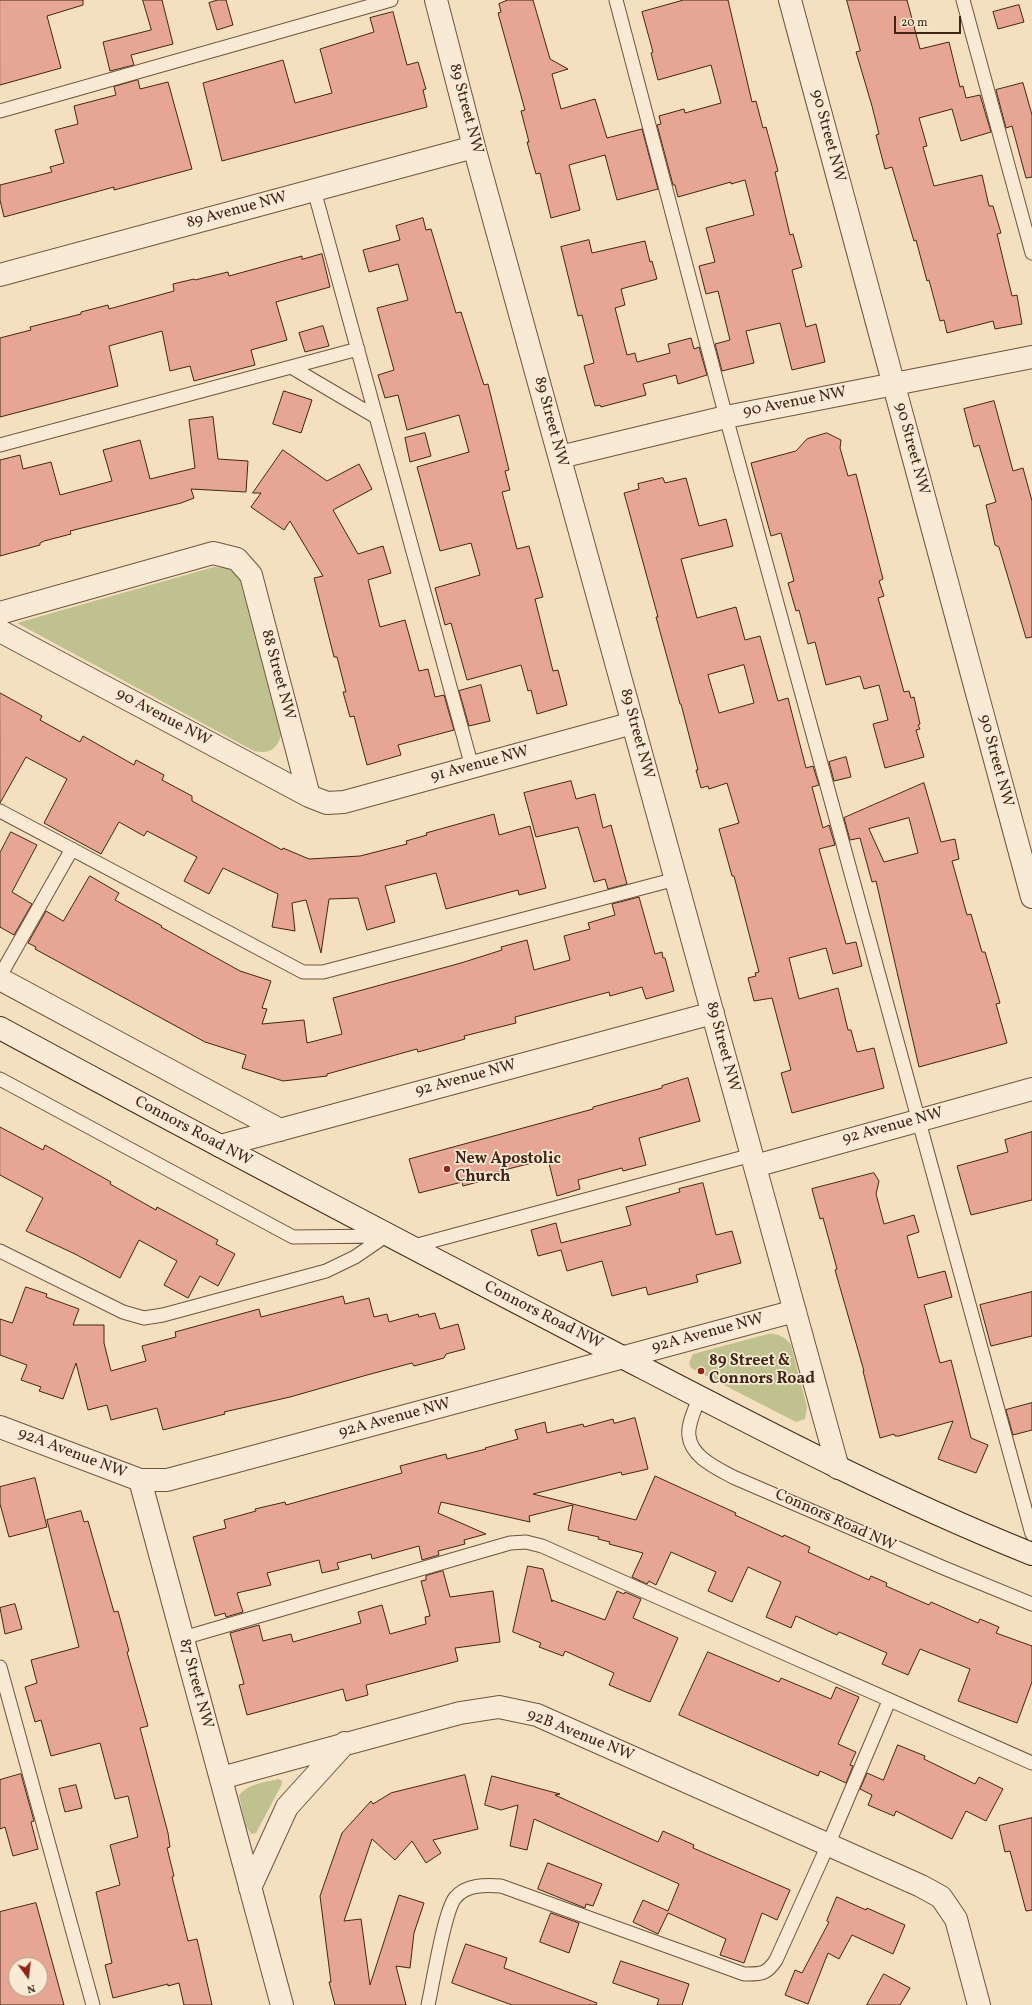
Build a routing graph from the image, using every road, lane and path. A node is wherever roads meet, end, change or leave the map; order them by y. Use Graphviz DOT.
graph roads {
  1 [pos="391,0"];
  2 [pos="436,0"];
  3 [pos="616,0"];
  4 [pos="790,0"];
  5 [pos="963,0"];
  6 [pos="0,111"];
  7 [pos="474,147"];
  8 [pos="314,190"];
  9 [pos="1032,253"];
  10 [pos="0,275"];
  11 [pos="358,349"];
  12 [pos="1032,357"];
  13 [pos="291,367"];
  14 [pos="893,383"];
  15 [pos="376,417"];
  16 [pos="726,417"];
  17 [pos="0,445"];
  18 [pos="560,457"];
  19 [pos="0,614"];
  20 [pos="0,631"];
  21 [pos="633,723"];
  22 [pos="472,767"];
  23 [pos="318,800"];
  24 [pos="0,811"];
  25 [pos="72,849"];
  26 [pos="676,879"];
  27 [pos="1032,897"];
  28 [pos="0,978"];
  29 [pos="713,1013"];
  30 [pos="0,1028"];
  31 [pos="0,1078"];
  32 [pos="1032,1089"];
  33 [pos="919,1120"];
  34 [pos="280,1130"];
  35 [pos="220,1146"];
  36 [pos="753,1160"];
  37 [pos="387,1236"];
  38 [pos="410,1248"];
  39 [pos="0,1251"];
  40 [pos="795,1311"];
  41 [pos="623,1357"];
  42 [pos="699,1397"];
  43 [pos="0,1427"];
  44 [pos="838,1468"];
  45 [pos="140,1480"];
  46 [pos="1032,1534"];
  47 [pos="1032,1554"];
  48 [pos="1032,1604"];
  49 [pos="183,1638"];
  50 [pos="0,1667"];
  51 [pos="889,1700"];
  52 [pos="345,1743"];
  53 [pos="1032,1763"];
  54 [pos="221,1778"];
  55 [pos="828,1845"];
  56 [pos="250,1888"];
  57 [pos="973,1982"];
  58 [pos="93,2005"];
  59 [pos="282,2005"];
  60 [pos="428,2005"];
  61 [pos="966,2005"];
  62 [pos="979,2005"];
  1 -- 6 [label="lane"];
  2 -- 7 [label="street, 89 Street NW"];
  3 -- 16 [label="lane"];
  4 -- 14 [label="street, 90 Street NW"];
  5 -- 9 [label="lane"];
  7 -- 8 [label="street, 89 Avenue NW"];
  7 -- 18 [label="street, 89 Street NW"];
  8 -- 10 [label="street, 89 Avenue NW"];
  8 -- 11 [label="lane"];
  11 -- 13 [label="lane"];
  11 -- 15 [label="lane"];
  12 -- 14 [label="street, 90 Avenue NW"];
  13 -- 15 [label="lane"];
  13 -- 17 [label="lane"];
  14 -- 16 [label="street, 90 Avenue NW"];
  14 -- 27 [label="street, 90 Street NW"];
  15 -- 22 [label="lane"];
  16 -- 18 [label="street, 90 Avenue NW"];
  16 -- 33 [label="lane"];
  18 -- 21 [label="street, 89 Street NW"];
  19 -- 23 [label="street, 88 Street NW"];
  20 -- 23 [label="street, 90 Avenue NW"];
  21 -- 22 [label="street, 91 Avenue NW"];
  21 -- 26 [label="street, 89 Street NW"];
  22 -- 23 [label="street, 91 Avenue NW"];
  24 -- 25 [label="lane"];
  25 -- 26 [label="lane"];
  25 -- 28 [label="lane"];
  26 -- 29 [label="street, 89 Street NW"];
  28 -- 34 [label="street"];
  29 -- 34 [label="street, 92 Avenue NW"];
  29 -- 36 [label="street, 89 Street NW"];
  30 -- 35 [label="street, Connors Road NW"];
  31 -- 37 [label="lane, Connors Road NW"];
  32 -- 33 [label="street, 92 Avenue NW"];
  33 -- 36 [label="street, 92 Avenue NW"];
  33 -- 46 [label="lane"];
  34 -- 35 [label="street, 92 Avenue NW"];
  35 -- 37 [label="street, Connors Road NW"];
  36 -- 38 [label="lane"];
  36 -- 40 [label="street, 89 Street NW"];
  37 -- 38 [label="street, Connors Road NW"];
  37 -- 39 [label="lane"];
  38 -- 41 [label="street, Connors Road NW"];
  40 -- 41 [label="street, 92A Avenue NW"];
  40 -- 44 [label="street, 89 Street NW"];
  41 -- 42 [label="street, Connors Road NW"];
  41 -- 45 [label="street, 92A Avenue NW"];
  42 -- 44 [label="street, Connors Road NW"];
  42 -- 48 [label="lane, Connors Road NW"];
  43 -- 45 [label="street, 92A Avenue NW"];
  44 -- 47 [label="street, Connors Road NW"];
  45 -- 49 [label="street, 87 Street NW"];
  49 -- 51 [label="lane"];
  49 -- 54 [label="street, 87 Street NW"];
  50 -- 58 [label="lane"];
  51 -- 53 [label="lane"];
  51 -- 55 [label="lane"];
  52 -- 54 [label="street, 92B Avenue NW"];
  52 -- 55 [label="street, 92B Avenue NW"];
  52 -- 56 [label="street"];
  54 -- 56 [label="street, 87 Street NW"];
  55 -- 57 [label="street, 92B Avenue NW"];
  55 -- 60 [label="lane"];
  56 -- 59 [label="street, 87 Street NW"];
  57 -- 61 [label="street"];
  57 -- 62 [label="street"];
}
